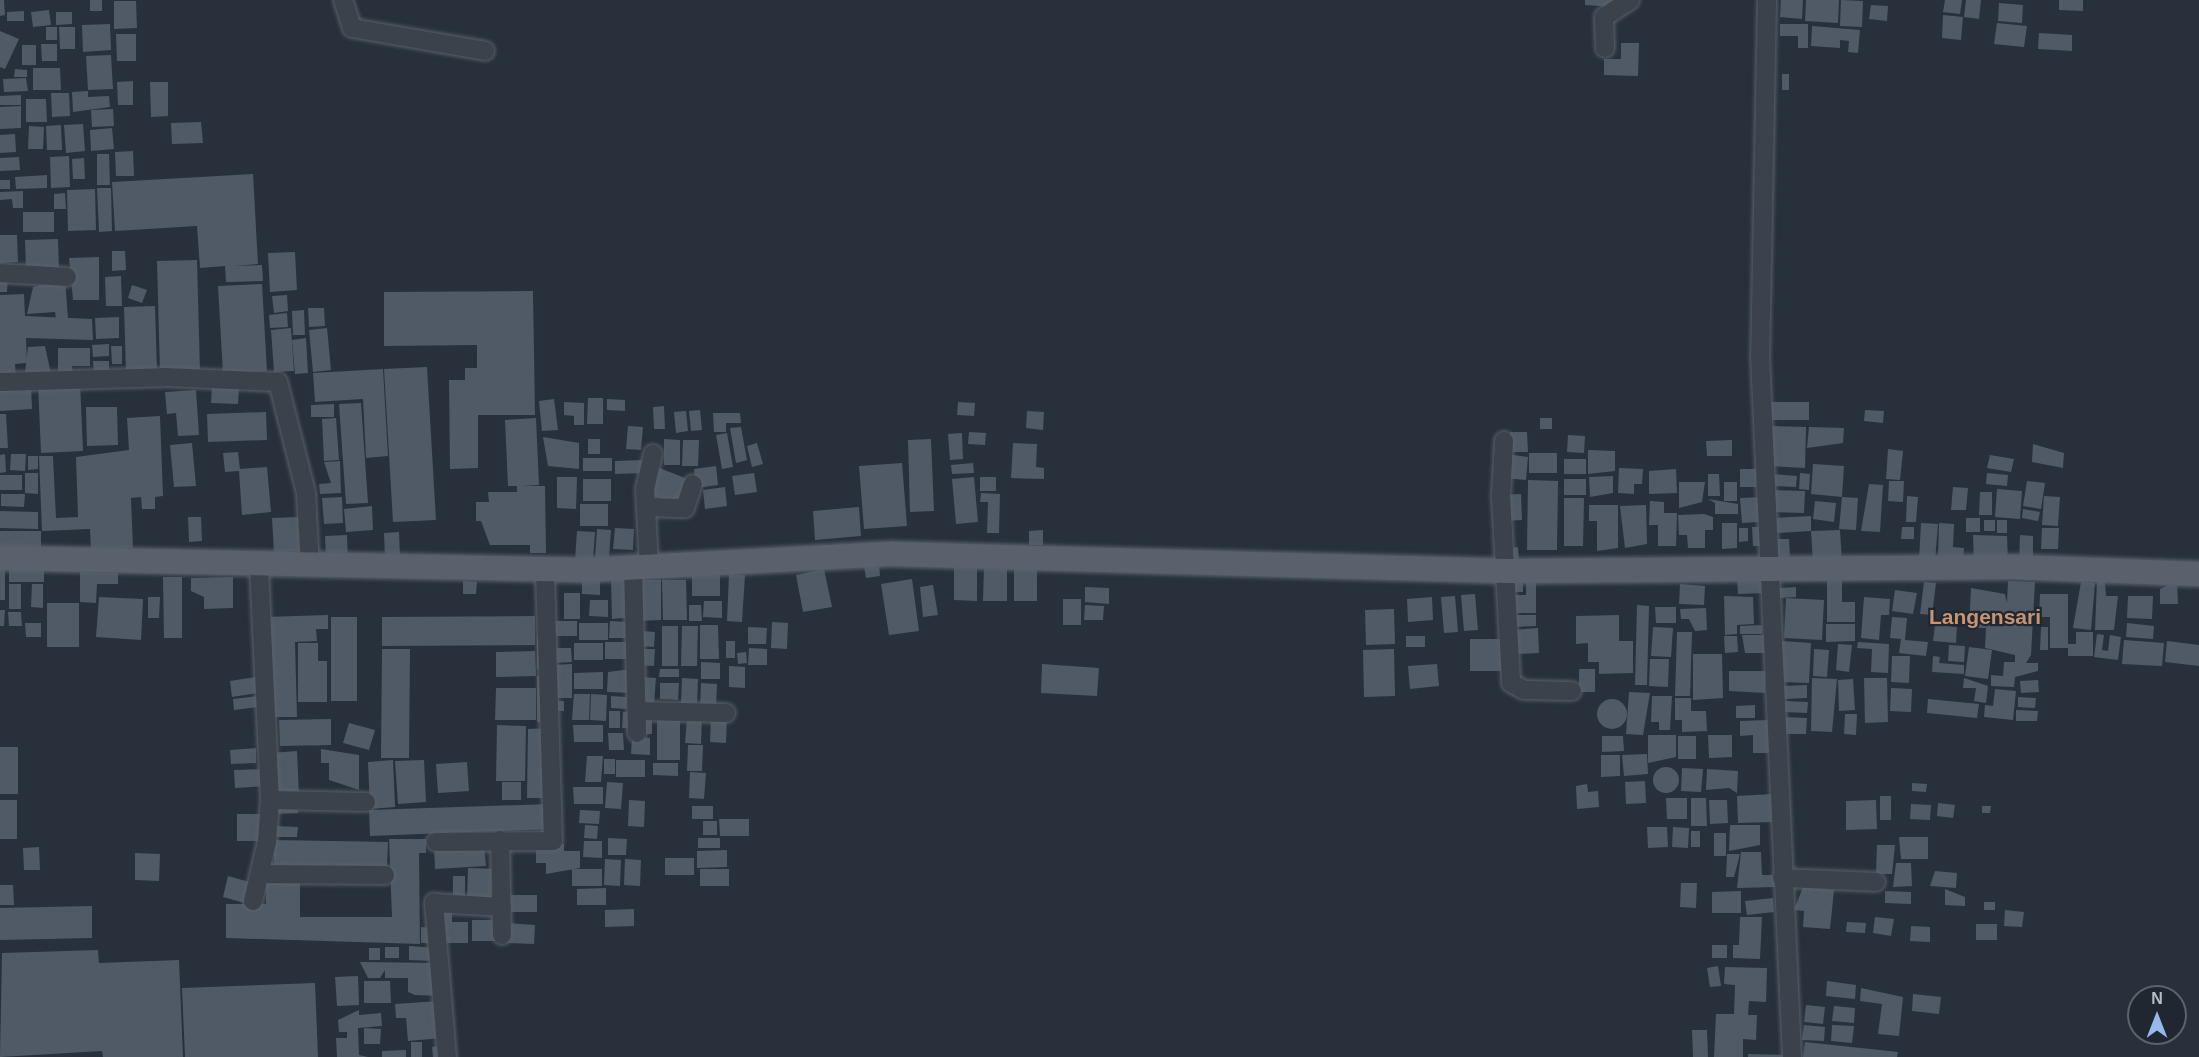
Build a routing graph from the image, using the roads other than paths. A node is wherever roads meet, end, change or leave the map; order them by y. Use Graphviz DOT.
graph roads {
  1 [pos="343,0"];
  2 [pos="1630,0"];
  3 [pos="1767,0"];
  4 [pos="1605,48"];
  5 [pos="485,51"];
  6 [pos="0,273"];
  7 [pos="66,277"];
  8 [pos="0,382"];
  9 [pos="1504,441"];
  10 [pos="653,454"];
  11 [pos="693,484"];
  12 [pos="649,507"];
  13 [pos="0,558"];
  14 [pos="259,566"];
  15 [pos="310,567"];
  16 [pos="641,568"];
  17 [pos="544,570"];
  18 [pos="1770,570"];
  19 [pos="1507,571"];
  20 [pos="2199,574"];
  21 [pos="1572,691"];
  22 [pos="637,711"];
  23 [pos="726,713"];
  24 [pos="637,734"];
  25 [pos="270,800"];
  26 [pos="366,802"];
  27 [pos="500,840"];
  28 [pos="436,842"];
  29 [pos="260,874"];
  30 [pos="385,875"];
  31 [pos="1782,878"];
  32 [pos="1876,882"];
  33 [pos="253,900"];
  34 [pos="502,907"];
  35 [pos="502,935"];
  36 [pos="447,1057"];
  37 [pos="1792,1057"];
  1 -- 5 [label="street"];
  2 -- 4 [label="street"];
  3 -- 18 [label="street"];
  6 -- 7 [label="street"];
  8 -- 15 [label="street"];
  9 -- 19 [label="street"];
  10 -- 12 [label="street"];
  11 -- 12 [label="street"];
  12 -- 16 [label="street"];
  13 -- 14 [label="main road"];
  14 -- 15 [label="main road"];
  14 -- 25 [label="street"];
  15 -- 17 [label="main road"];
  16 -- 17 [label="main road"];
  16 -- 19 [label="main road"];
  16 -- 22 [label="street"];
  17 -- 27 [label="street"];
  18 -- 19 [label="main road"];
  18 -- 20 [label="main road"];
  18 -- 31 [label="street"];
  19 -- 21 [label="street"];
  22 -- 23 [label="street"];
  22 -- 24 [label="street"];
  25 -- 26 [label="street"];
  25 -- 29 [label="street"];
  27 -- 28 [label="street"];
  27 -- 34 [label="street"];
  29 -- 30 [label="street"];
  29 -- 33 [label="street"];
  31 -- 32 [label="street"];
  31 -- 37 [label="street"];
  34 -- 35 [label="street"];
  34 -- 36 [label="street"];
}
